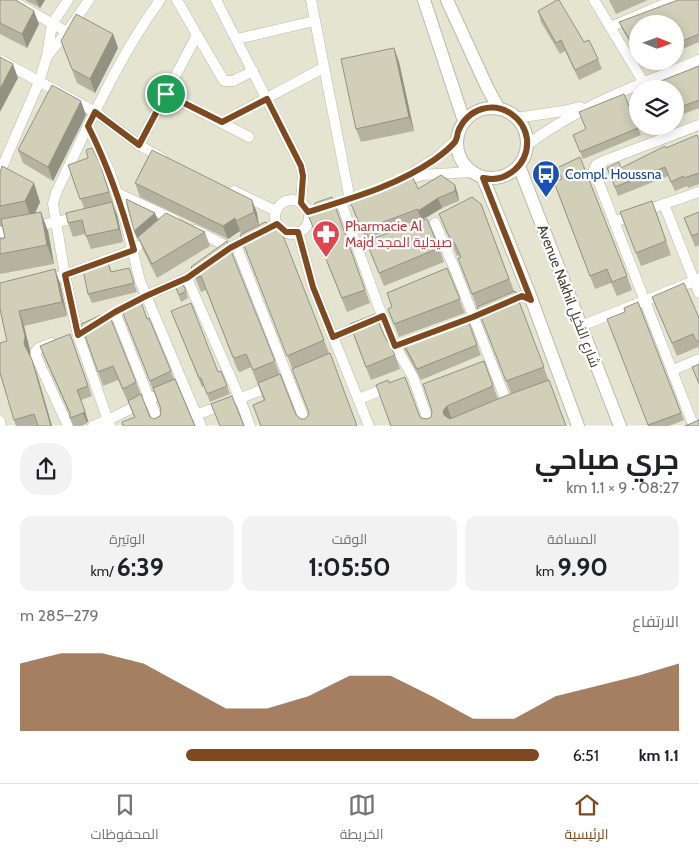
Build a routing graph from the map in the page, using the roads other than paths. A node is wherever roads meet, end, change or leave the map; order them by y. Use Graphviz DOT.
graph roads {
  1 [pos="11,0"];
  2 [pos="68,0"];
  3 [pos="90,0"];
  4 [pos="160,0"];
  5 [pos="177,0"];
  6 [pos="216,0"];
  7 [pos="311,0"];
  8 [pos="424,0"];
  9 [pos="447,0"];
  10 [pos="594,0"];
  11 [pos="674,0"];
  12 [pos="652,4"];
  13 [pos="314,21"];
  14 [pos="52,24"];
  15 [pos="610,27"];
  16 [pos="67,32"];
  17 [pos="197,35"];
  18 [pos="237,39"];
  19 [pos="46,56"];
  20 [pos="0,60"];
  21 [pos="699,60"];
  22 [pos="323,68"];
  23 [pos="253,71"];
  24 [pos="642,80"];
  25 [pos="651,80"];
  26 [pos="38,82"];
  27 [pos="629,89"];
  28 [pos="166,94"];
  29 [pos="267,99"];
  30 [pos="595,103"];
  31 [pos="500,109"];
  32 [pos="95,112"];
  33 [pos="516,118"];
  34 [pos="222,122"];
  35 [pos="464,122"];
  36 [pos="699,125"];
  37 [pos="88,126"];
  38 [pos="249,137"];
  39 [pos="456,140"];
  40 [pos="139,145"];
  41 [pos="527,145"];
  42 [pos="171,162"];
  43 [pos="519,166"];
  44 [pos="0,172"];
  45 [pos="470,172"];
  46 [pos="483,178"];
  47 [pos="224,187"];
  48 [pos="699,192"];
  49 [pos="118,193"];
  50 [pos="301,203"];
  51 [pos="664,204"];
  52 [pos="276,211"];
  53 [pos="94,214"];
  54 [pos="435,222"];
  55 [pos="614,222"];
  56 [pos="55,223"];
  57 [pos="277,224"];
  58 [pos="0,232"];
  59 [pos="298,232"];
  60 [pos="148,237"];
  61 [pos="233,247"];
  62 [pos="134,250"];
  63 [pos="65,275"];
  64 [pos="187,278"];
  65 [pos="697,280"];
  66 [pos="37,282"];
  67 [pos="699,293"];
  68 [pos="146,296"];
  69 [pos="531,300"];
  70 [pos="644,301"];
  71 [pos="495,308"];
  72 [pos="115,312"];
  73 [pos="383,316"];
  74 [pos="581,326"];
  75 [pos="77,334"];
  76 [pos="333,337"];
  77 [pos="699,359"];
  78 [pos="673,370"];
  79 [pos="294,377"];
  80 [pos="404,381"];
  81 [pos="183,384"];
  82 [pos="149,399"];
  83 [pos="240,399"];
  84 [pos="358,399"];
  85 [pos="507,403"];
  86 [pos="198,420"];
  87 [pos="0,421"];
  88 [pos="109,423"];
  89 [pos="1,426"];
  90 [pos="68,426"];
  91 [pos="93,426"];
  92 [pos="160,426"];
  93 [pos="250,426"];
  94 [pos="308,426"];
  95 [pos="369,426"];
  96 [pos="430,426"];
  97 [pos="578,426"];
  98 [pos="620,426"];
  99 [pos="698,426"];
  1 -- 14 [label="street"];
  2 -- 14 [label="street"];
  3 -- 16 [label="street"];
  4 -- 32 [label="street"];
  5 -- 17 [label="street"];
  6 -- 18 [label="street"];
  7 -- 13 [label="street"];
  8 -- 35 [label="street"];
  9 -- 31 [label="street"];
  10 -- 15 [label="street"];
  11 -- 12 [label="street"];
  12 -- 15 [label="street"];
  13 -- 18 [label="street"];
  13 -- 22 [label="street"];
  14 -- 16 [label="street"];
  14 -- 19 [label="street"];
  15 -- 24 [label="street"];
  16 -- 19 [label="street"];
  17 -- 23 [label="street"];
  17 -- 28 [label="street"];
  18 -- 23 [label="street"];
  19 -- 26 [label="street"];
  20 -- 26 [label="street"];
  21 -- 25 [label="street"];
  22 -- 29 [label="street"];
  22 -- 73 [label="street"];
  23 -- 29 [label="street"];
  26 -- 32 [label="street"];
  26 -- 44 [label="street"];
  27 -- 30 [label="street"];
  28 -- 34 [label="street"];
  28 -- 40 [label="street"];
  29 -- 34 [label="street"];
  29 -- 50 [label="street"];
  30 -- 33 [label="street"];
  30 -- 41 [label="street"];
  31 -- 33 [label="street"];
  31 -- 35 [label="street"];
  32 -- 37 [label="street"];
  32 -- 40 [label="street"];
  33 -- 41 [label="street"];
  34 -- 38 [label="street"];
  35 -- 39 [label="street"];
  36 -- 55 [label="street"];
  37 -- 49 [label="street"];
  37 -- 56 [label="street"];
  39 -- 45 [label="street"];
  39 -- 45 [label="street"];
  40 -- 42 [label="street"];
  41 -- 43 [label="street"];
  43 -- 46 [label="street"];
  43 -- 74 [label="street, Avenue Nakhil شارع النخيل"];
  45 -- 46 [label="street"];
  46 -- 69 [label="street"];
  47 -- 52 [label="street"];
  48 -- 51 [label="street"];
  49 -- 61 [label="street"];
  49 -- 62 [label="street"];
  50 -- 52 [label="street"];
  50 -- 59 [label="street"];
  51 -- 55 [label="street"];
  51 -- 65 [label="street"];
  52 -- 57 [label="street"];
  53 -- 56 [label="street"];
  54 -- 85 [label="street"];
  55 -- 70 [label="street"];
  56 -- 58 [label="street"];
  56 -- 63 [label="street"];
  57 -- 59 [label="street"];
  57 -- 61 [label="street"];
  59 -- 76 [label="street"];
  60 -- 62 [label="street"];
  61 -- 64 [label="street"];
  61 -- 79 [label="street"];
  62 -- 63 [label="street"];
  62 -- 68 [label="street"];
  63 -- 66 [label="street"];
  63 -- 75 [label="street"];
  64 -- 68 [label="street"];
  64 -- 83 [label="street"];
  65 -- 67 [label="street"];
  65 -- 70 [label="street"];
  68 -- 72 [label="street"];
  68 -- 81 [label="street"];
  69 -- 71 [label="street"];
  69 -- 97 [label="street"];
  70 -- 74 [label="street"];
  70 -- 78 [label="street"];
  72 -- 75 [label="street"];
  72 -- 82 [label="street"];
  73 -- 76 [label="street"];
  73 -- 80 [label="street"];
  74 -- 98 [label="street, Avenue Nakhil شارع النخيل"];
  75 -- 88 [label="street"];
  75 -- 90 [label="street"];
  76 -- 84 [label="street"];
  77 -- 78 [label="street"];
  78 -- 99 [label="street"];
  79 -- 83 [label="street"];
  79 -- 94 [label="street"];
  80 -- 84 [label="street"];
  80 -- 96 [label="street"];
  81 -- 82 [label="street"];
  81 -- 86 [label="street"];
  82 -- 88 [label="street"];
  82 -- 92 [label="street"];
  83 -- 86 [label="street"];
  83 -- 93 [label="street"];
  84 -- 95 [label="street"];
  87 -- 89 [label="street"];
  88 -- 91 [label="street"];
}
